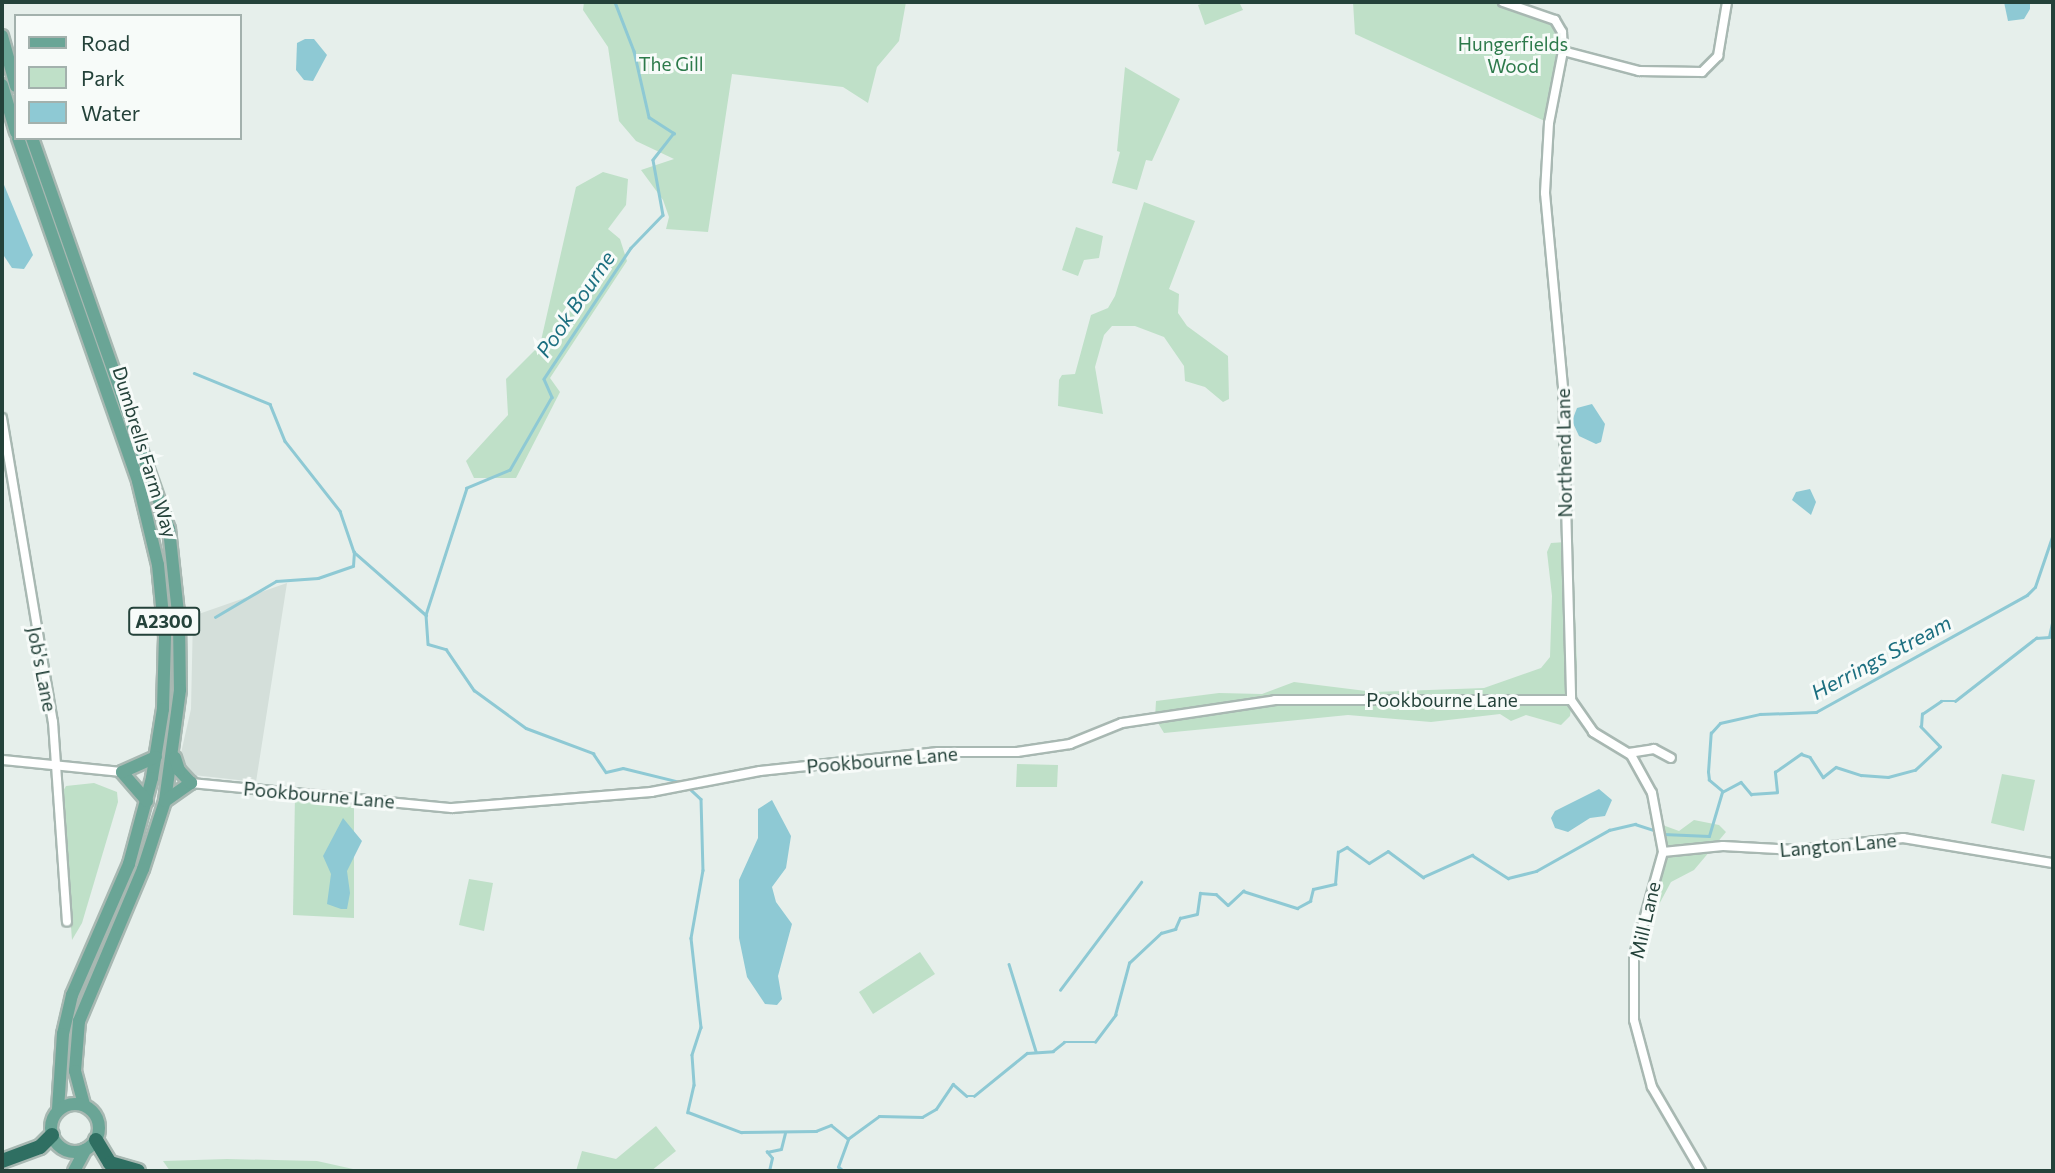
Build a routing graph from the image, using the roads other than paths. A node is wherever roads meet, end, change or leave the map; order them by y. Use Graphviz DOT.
graph roads {
  1 [pos="1503,2"];
  2 [pos="1727,2"];
  3 [pos="2,36"];
  4 [pos="1563,51"];
  5 [pos="14,79"];
  6 [pos="2,85"];
  7 [pos="14,125"];
  8 [pos="19,140"];
  9 [pos="33,140"];
  10 [pos="2,418"];
  11 [pos="1571,700"];
  12 [pos="174,753"];
  13 [pos="1629,754"];
  14 [pos="156,757"];
  15 [pos="1671,758"];
  16 [pos="2,760"];
  17 [pos="55,765"];
  18 [pos="122,772"];
  19 [pos="191,783"];
  20 [pos="147,801"];
  21 [pos="165,801"];
  22 [pos="1662,852"];
  23 [pos="2053,863"];
  24 [pos="67,922"];
  25 [pos="84,1105"];
  26 [pos="58,1110"];
  27 [pos="52,1135"];
  28 [pos="96,1140"];
  29 [pos="64,1149"];
  30 [pos="85,1150"];
  31 [pos="2,1161"];
  32 [pos="71,1171"];
  33 [pos="138,1171"];
  34 [pos="1701,1171"];
  1 -- 4 [label="street"];
  2 -- 4 [label="street"];
  3 -- 5 [label="main road"];
  4 -- 11 [label="street, Northend Lane"];
  6 -- 7 [label="main road"];
  8 -- 14 [label="main road, Dumbrells Farm Way / A2300"];
  9 -- 12 [label="main road, Dumbrells Farm Way / A2300"];
  10 -- 17 [label="street, Job's Lane"];
  11 -- 13 [label="street"];
  11 -- 19 [label="street, Pookbourne Lane"];
  12 -- 19 [label="main road"];
  12 -- 21 [label="main road, Dumbrells Farm Way / A2300"];
  13 -- 15 [label="street"];
  13 -- 22 [label="street, Mill Lane"];
  14 -- 18 [label="main road"];
  14 -- 20 [label="main road, Dumbrells Farm Way / A2300"];
  16 -- 17 [label="street"];
  17 -- 18 [label="street"];
  17 -- 24 [label="street, Job's Lane"];
  18 -- 20 [label="main road"];
  19 -- 21 [label="main road"];
  20 -- 26 [label="main road, Dumbrells Farm Way / A2300"];
  21 -- 25 [label="main road, Dumbrells Farm Way / A2300"];
  22 -- 23 [label="street, Langton Lane"];
  22 -- 34 [label="street, Mill Lane"];
  25 -- 26 [label="main road"];
  25 -- 28 [label="main road"];
  26 -- 27 [label="main road"];
  27 -- 29 [label="main road"];
  27 -- 31 [label="highway"];
  28 -- 30 [label="main road"];
  28 -- 33 [label="highway"];
  29 -- 30 [label="main road"];
  29 -- 32 [label="main road"];
  30 -- 32 [label="main road"];
}
